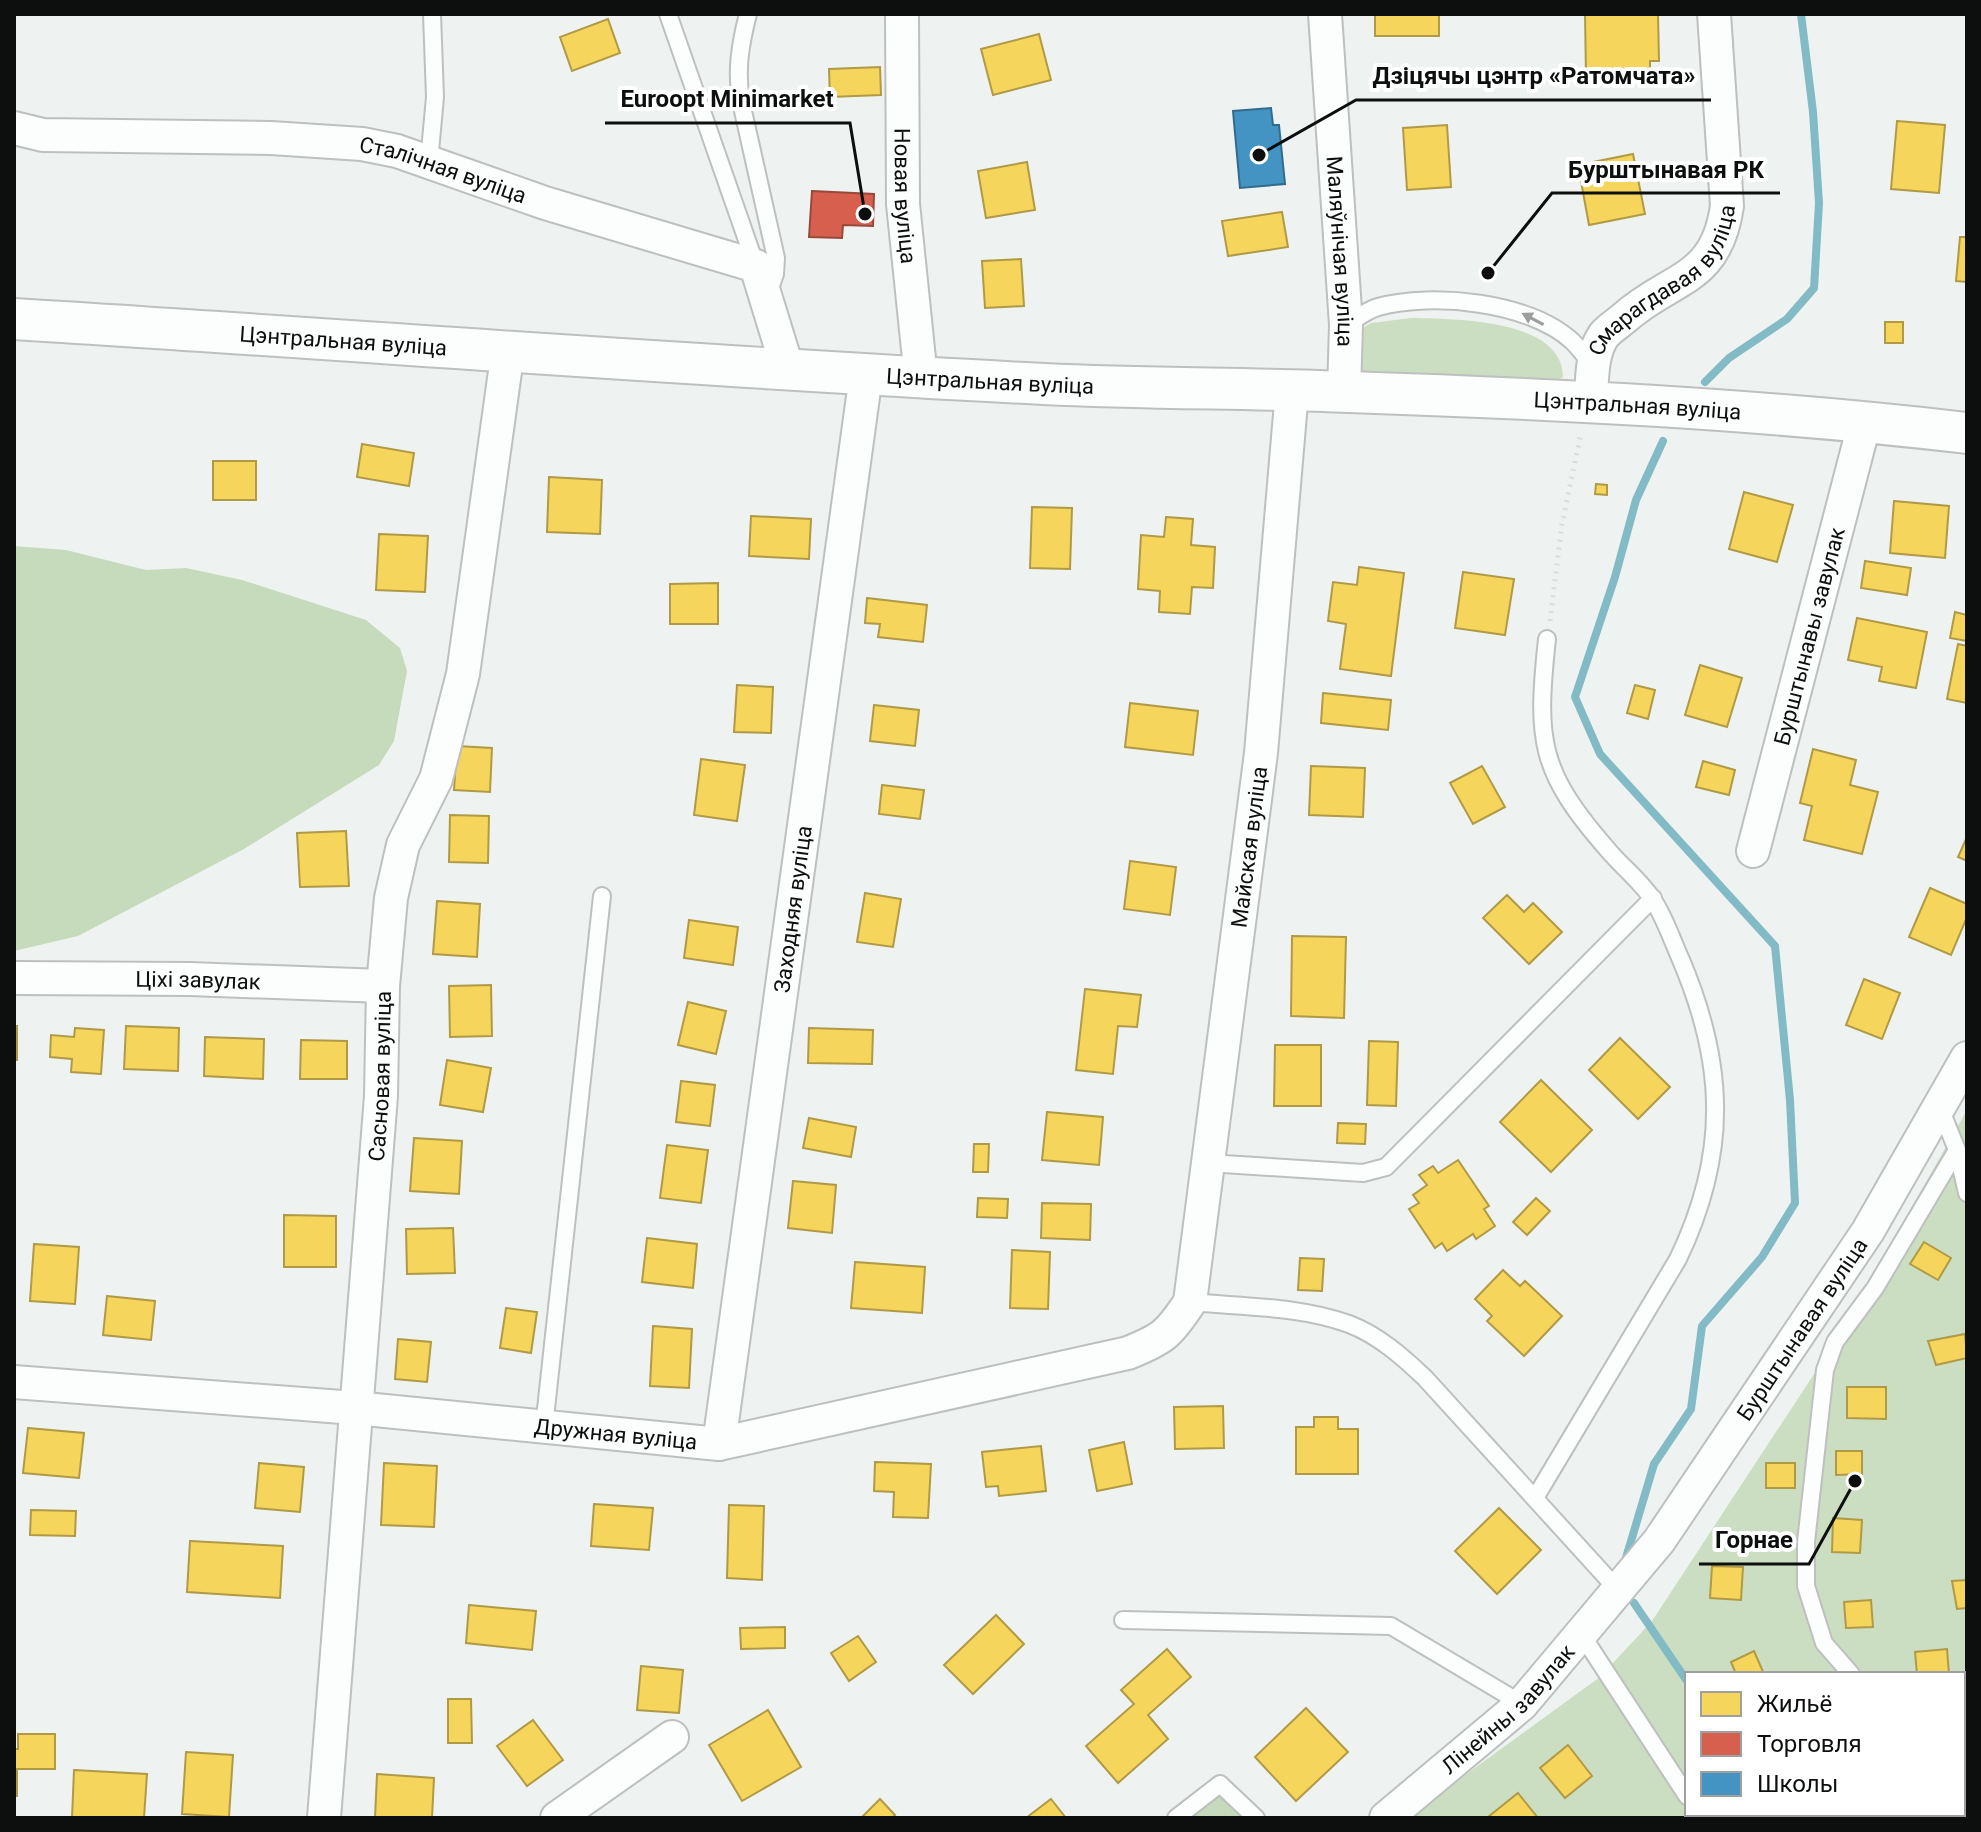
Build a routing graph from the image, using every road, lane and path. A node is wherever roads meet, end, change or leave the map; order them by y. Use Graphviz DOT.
graph roads {
  1 [pos="432,14"];
  2 [pos="668,14"];
  3 [pos="748,14"];
  4 [pos="902,14"];
  5 [pos="1325,14"];
  6 [pos="1714,14"];
  7 [pos="14,128"];
  8 [pos="429,162"];
  9 [pos="756,266"];
  10 [pos="766,299"];
  11 [pos="14,319"];
  12 [pos="1346,325"];
  13 [pos="508,350"];
  14 [pos="788,370"];
  15 [pos="866,375"];
  16 [pos="921,378"];
  17 [pos="1592,384"];
  18 [pos="1292,391"];
  19 [pos="1344,392"];
  20 [pos="1865,421"];
  21 [pos="1967,433"];
  22 [pos="1547,639"];
  23 [pos="1753,851"];
  24 [pos="602,896"];
  25 [pos="1653,898"];
  26 [pos="14,978"];
  27 [pos="383,986"];
  28 [pos="1967,1058"];
  29 [pos="1940,1108"];
  30 [pos="1957,1150"];
  31 [pos="1208,1163"];
  32 [pos="1967,1193"];
  33 [pos="1190,1302"];
  34 [pos="14,1382"];
  35 [pos="355,1408"];
  36 [pos="544,1427"];
  37 [pos="719,1444"];
  38 [pos="1535,1498"];
  39 [pos="1618,1590"];
  40 [pos="1123,1620"];
  41 [pos="1582,1635"];
  42 [pos="1849,1672"];
  43 [pos="1522,1704"];
  44 [pos="672,1737"];
  45 [pos="1685,1793"];
  46 [pos="324,1818"];
  47 [pos="557,1818"];
  48 [pos="1176,1818"];
  49 [pos="1256,1818"];
  50 [pos="1386,1818"];
  1 -- 8 [label="lane"];
  2 -- 9 [label="lane"];
  3 -- 10 [label="lane"];
  4 -- 16 [label="street, Новая вуліца"];
  5 -- 12 [label="street, Маляўнічая вуліца"];
  6 -- 17 [label="street, Смарагдавая вуліца"];
  7 -- 8 [label="street, Сталічная вуліца"];
  8 -- 9 [label="street, Сталічная вуліца"];
  9 -- 10 [label="street"];
  10 -- 14 [label="street"];
  11 -- 13 [label="street, Цэнтральная вуліца"];
  17 -- 12 [label="lane, one-way"];
  12 -- 19 [label="street, Маляўнічая вуліца"];
  13 -- 14 [label="street, Цэнтральная вуліца"];
  13 -- 27 [label="street, Сасновая вуліца"];
  14 -- 15 [label="street, Цэнтральная вуліца"];
  15 -- 16 [label="street, Цэнтральная вуліца"];
  15 -- 37 [label="street, Заходняя вуліца"];
  16 -- 18 [label="street, Цэнтральная вуліца"];
  17 -- 19 [label="street, Цэнтральная вуліца"];
  17 -- 20 [label="street, Цэнтральная вуліца"];
  17 -- 22 [label="path"];
  18 -- 19 [label="street, Цэнтральная вуліца"];
  18 -- 31 [label="street, Майская вуліца"];
  20 -- 21 [label="street, Цэнтральная вуліца"];
  20 -- 23 [label="street, Бурштынавы завулак"];
  22 -- 25 [label="lane"];
  24 -- 36 [label="lane"];
  25 -- 31 [label="lane"];
  25 -- 38 [label="lane"];
  26 -- 27 [label="street, Ціхі завулак"];
  27 -- 35 [label="street, Сасновая вуліца"];
  28 -- 29 [label="street, Бурштынавая вуліца"];
  29 -- 30 [label="lane"];
  29 -- 39 [label="street, Бурштынавая вуліца"];
  30 -- 32 [label="lane"];
  30 -- 42 [label="lane"];
  31 -- 33 [label="street, Майская вуліца"];
  33 -- 37 [label="street, Дружная вуліца"];
  33 -- 38 [label="lane"];
  34 -- 35 [label="street, Дружная вуліца"];
  35 -- 36 [label="street, Дружная вуліца"];
  35 -- 46 [label="street, Сасновая вуліца"];
  36 -- 37 [label="street, Дружная вуліца"];
  38 -- 39 [label="lane"];
  39 -- 41 [label="street, Лінейны завулак"];
  40 -- 43 [label="lane"];
  41 -- 43 [label="street, Лінейны завулак"];
  41 -- 45 [label="lane"];
  43 -- 50 [label="street, Лінейны завулак"];
  44 -- 47 [label="street"];
  48 -- 49 [label="lane"];
}
